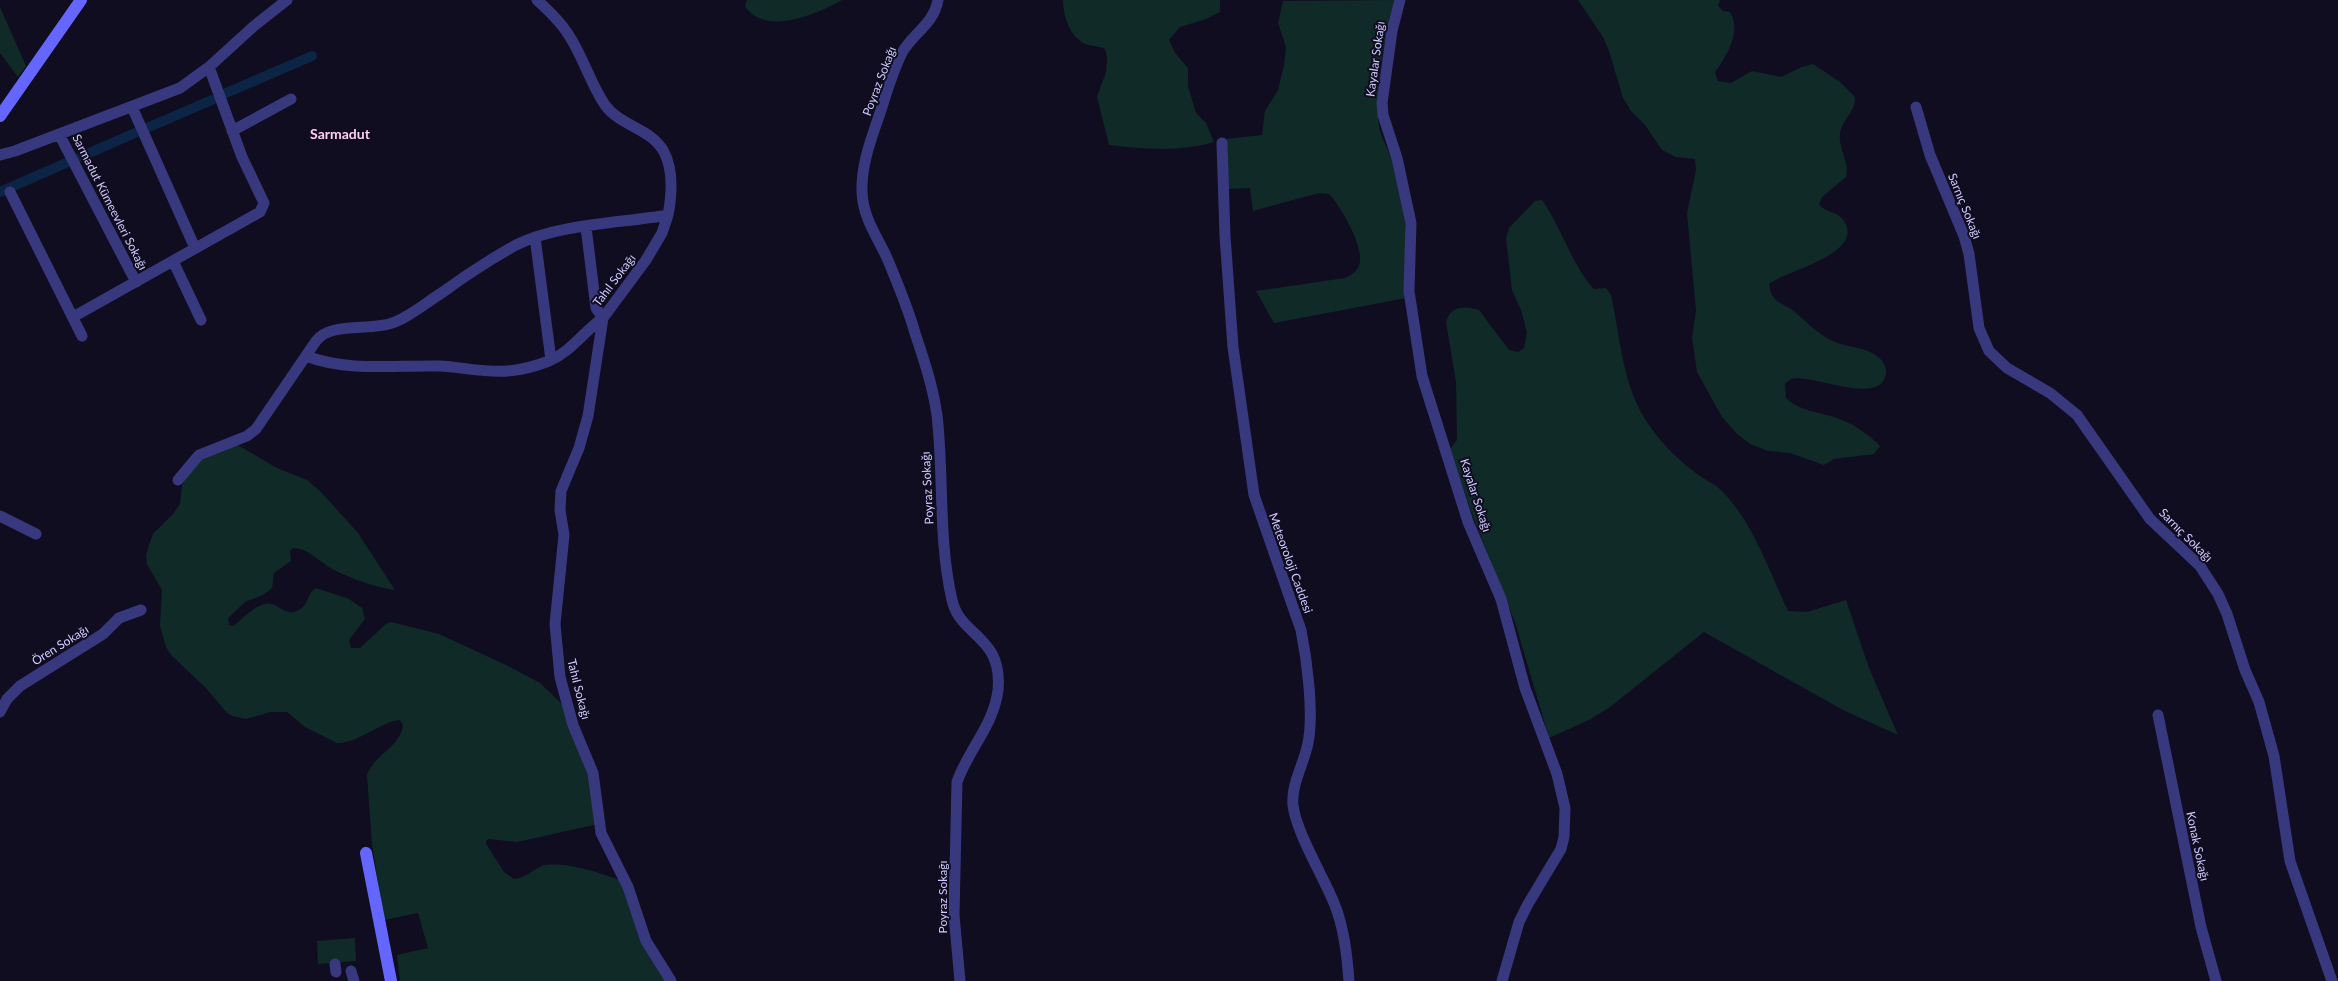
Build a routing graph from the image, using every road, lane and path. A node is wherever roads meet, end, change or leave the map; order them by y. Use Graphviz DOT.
graph roads {
  1 [pos="81,0"];
  2 [pos="287,0"];
  3 [pos="537,0"];
  4 [pos="938,0"];
  5 [pos="1400,0"];
  6 [pos="209,67"];
  7 [pos="291,99"];
  8 [pos="132,107"];
  9 [pos="1916,107"];
  10 [pos="0,116"];
  11 [pos="232,131"];
  12 [pos="59,134"];
  13 [pos="1222,143"];
  14 [pos="0,154"];
  15 [pos="10,192"];
  16 [pos="668,215"];
  17 [pos="586,227"];
  18 [pos="535,237"];
  19 [pos="195,248"];
  20 [pos="172,261"];
  21 [pos="136,282"];
  22 [pos="72,317"];
  23 [pos="602,318"];
  24 [pos="201,320"];
  25 [pos="82,336"];
  26 [pos="306,356"];
  27 [pos="550,360"];
  28 [pos="178,480"];
  29 [pos="0,516"];
  30 [pos="36,534"];
  31 [pos="141,610"];
  32 [pos="0,712"];
  33 [pos="2158,716"];
  34 [pos="366,853"];
  35 [pos="391,981"];
  36 [pos="671,981"];
  37 [pos="960,981"];
  38 [pos="1349,981"];
  39 [pos="1502,981"];
  40 [pos="2216,981"];
  41 [pos="2332,981"];
  1 -- 10 [label="main road"];
  2 -- 6 [label="street, Sarmadut Kümeevleri Sokağı"];
  3 -- 16 [label="street"];
  4 -- 37 [label="street, Poyraz Sokağı"];
  5 -- 39 [label="street, Kayalar Sokağı"];
  6 -- 8 [label="street, Sarmadut Kümeevleri Sokağı"];
  6 -- 11 [label="street, Sarmadut Kümeevleri Sokağı"];
  7 -- 11 [label="street"];
  8 -- 12 [label="street, Sarmadut Kümeevleri Sokağı"];
  8 -- 19 [label="street"];
  9 -- 41 [label="street, Sarnıç Sokağı"];
  11 -- 19 [label="street, Sarmadut Kümeevleri Sokağı"];
  12 -- 14 [label="street, Sarmadut Kümeevleri Sokağı"];
  12 -- 21 [label="street, Sarmadut Kümeevleri Sokağı"];
  13 -- 38 [label="street, Meteoroloji Caddesi"];
  15 -- 22 [label="street"];
  16 -- 17 [label="street"];
  16 -- 23 [label="street, Tahıl Sokağı"];
  17 -- 18 [label="street"];
  17 -- 23 [label="street"];
  18 -- 26 [label="street"];
  18 -- 27 [label="street"];
  19 -- 20 [label="street, Sarmadut Kümeevleri Sokağı"];
  20 -- 21 [label="street, Sarmadut Kümeevleri Sokağı"];
  20 -- 24 [label="street"];
  21 -- 22 [label="street, Sarmadut Kümeevleri Sokağı"];
  22 -- 25 [label="street"];
  23 -- 27 [label="street"];
  23 -- 36 [label="street, Tahıl Sokağı"];
  26 -- 27 [label="street"];
  26 -- 28 [label="street"];
  29 -- 30 [label="street"];
  31 -- 32 [label="street, Ören Sokağı"];
  33 -- 40 [label="street, Konak Sokağı"];
  34 -- 35 [label="main road"];
}
